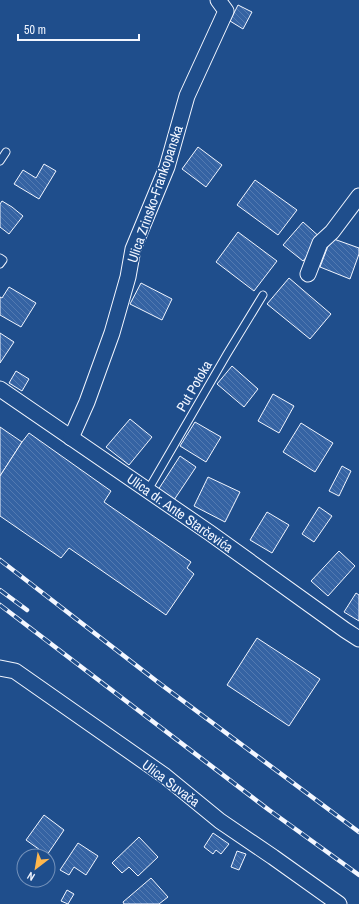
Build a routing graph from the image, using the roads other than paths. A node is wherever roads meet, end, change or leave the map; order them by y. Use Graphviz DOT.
graph roads {
  1 [pos="218,0"];
  2 [pos="6,152"];
  3 [pos="0,161"];
  4 [pos="359,196"];
  5 [pos="0,258"];
  6 [pos="0,264"];
  7 [pos="308,274"];
  8 [pos="263,295"];
  9 [pos="0,389"];
  10 [pos="71,438"];
  11 [pos="148,490"];
  12 [pos="359,623"];
  13 [pos="346,630"];
  14 [pos="359,639"];
  15 [pos="0,668"];
  16 [pos="339,904"];
  1 -- 10 [label="street, Ulica Zrinsko-Frankopanska"];
  2 -- 3 [label="lane"];
  4 -- 7 [label="street"];
  5 -- 6 [label="lane"];
  8 -- 11 [label="lane, Put Potoka"];
  9 -- 10 [label="street, Ulica dr. Ante Starčevića"];
  10 -- 11 [label="street, Ulica dr. Ante Starčevića"];
  11 -- 13 [label="street, Ulica dr. Ante Starčevića"];
  12 -- 13 [label="street"];
  13 -- 14 [label="street, Ulica dr. Ante Starčevića"];
  15 -- 16 [label="street, Ulica Suvača"];
}
